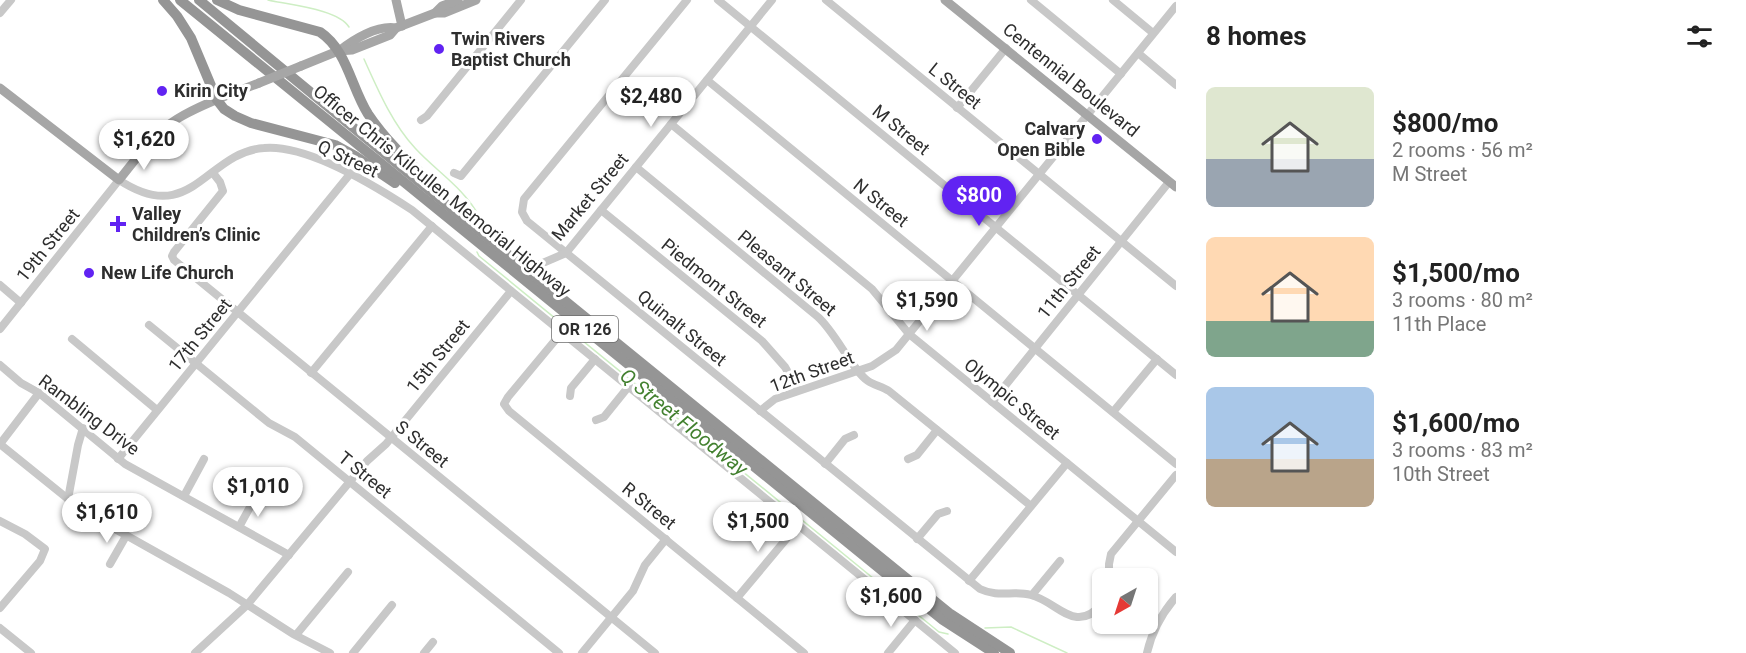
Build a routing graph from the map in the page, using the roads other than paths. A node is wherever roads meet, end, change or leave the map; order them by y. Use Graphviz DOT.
graph roads {
  1 [pos="11,0"];
  2 [pos="163,0"];
  3 [pos="180,0"];
  4 [pos="199,0"];
  5 [pos="217,0"];
  6 [pos="396,0"];
  7 [pos="458,0"];
  8 [pos="476,0"];
  9 [pos="521,0"];
  10 [pos="605,0"];
  11 [pos="687,0"];
  12 [pos="718,0"];
  13 [pos="772,0"];
  14 [pos="826,0"];
  15 [pos="945,0"];
  16 [pos="1031,0"];
  17 [pos="1113,0"];
  18 [pos="1176,6"];
  19 [pos="0,13"];
  20 [pos="435,13"];
  21 [pos="399,27"];
  22 [pos="750,27"];
  23 [pos="1154,33"];
  24 [pos="1006,48"];
  25 [pos="339,51"];
  26 [pos="1138,53"];
  27 [pos="1121,74"];
  28 [pos="707,80"];
  29 [pos="1176,85"];
  30 [pos="0,88"];
  31 [pos="217,100"];
  32 [pos="957,108"];
  33 [pos="1088,114"];
  34 [pos="421,120"];
  35 [pos="671,124"];
  36 [pos="636,167"];
  37 [pos="213,173"];
  38 [pos="454,173"];
  39 [pos="350,174"];
  40 [pos="1039,174"];
  41 [pos="119,180"];
  42 [pos="1173,184"];
  43 [pos="452,209"];
  44 [pos="601,210"];
  45 [pos="440,211"];
  46 [pos="432,226"];
  47 [pos="995,227"];
  48 [pos="1121,242"];
  49 [pos="566,253"];
  50 [pos="538,265"];
  51 [pos="952,281"];
  52 [pos="0,285"];
  53 [pos="1176,286"];
  54 [pos="511,291"];
  55 [pos="1078,295"];
  56 [pos="21,303"];
  57 [pos="237,313"];
  58 [pos="149,325"];
  59 [pos="0,329"];
  60 [pos="562,332"];
  61 [pos="909,334"];
  62 [pos="72,339"];
  63 [pos="1035,348"];
  64 [pos="595,359"];
  65 [pos="1156,359"];
  66 [pos="196,363"];
  67 [pos="0,365"];
  68 [pos="859,371"];
  69 [pos="311,373"];
  70 [pos="1176,375"];
  71 [pos="628,386"];
  72 [pos="798,390"];
  73 [pos="39,393"];
  74 [pos="570,396"];
  75 [pos="992,402"];
  76 [pos="157,410"];
  77 [pos="760,411"];
  78 [pos="1113,412"];
  79 [pos="596,420"];
  80 [pos="83,428"];
  81 [pos="937,430"];
  82 [pos="854,435"];
  83 [pos="391,438"];
  84 [pos="0,444"];
  85 [pos="118,459"];
  86 [pos="204,459"];
  87 [pos="908,459"];
  88 [pos="1066,463"];
  89 [pos="825,464"];
  90 [pos="1176,464"];
  91 [pos="1176,475"];
  92 [pos="349,482"];
  93 [pos="184,496"];
  94 [pos="255,498"];
  95 [pos="68,499"];
  96 [pos="1030,506"];
  97 [pos="947,511"];
  98 [pos="0,521"];
  99 [pos="1138,521"];
  100 [pos="798,525"];
  101 [pos="239,526"];
  102 [pos="126,536"];
  103 [pos="666,539"];
  104 [pos="917,539"];
  105 [pos="1176,552"];
  106 [pos="289,555"];
  107 [pos="1060,561"];
  108 [pos="110,564"];
  109 [pos="1108,568"];
  110 [pos="348,572"];
  111 [pos="969,581"];
  112 [pos="1032,595"];
  113 [pos="737,598"];
  114 [pos="1174,602"];
  115 [pos="247,605"];
  116 [pos="392,605"];
  117 [pos="0,608"];
  118 [pos="1092,613"];
  119 [pos="611,617"];
  120 [pos="915,620"];
  121 [pos="0,628"];
  122 [pos="296,635"];
  123 [pos="433,642"];
  124 [pos="31,653"];
  125 [pos="195,653"];
  126 [pos="330,653"];
  127 [pos="353,653"];
  128 [pos="424,653"];
  129 [pos="559,653"];
  130 [pos="582,653"];
  131 [pos="655,653"];
  132 [pos="804,653"];
  133 [pos="888,653"];
  134 [pos="955,653"];
  135 [pos="994,653"];
  136 [pos="1010,653"];
  137 [pos="1147,653"];
  1 -- 19 [label="street"];
  2 -- 31 [label="highway"];
  3 -- 45 [label="highway, Officer Chris Kilcullen Memorial Highway / OR 126"];
  4 -- 43 [label="highway, Officer Chris Kilcullen Memorial Highway / OR 126"];
  5 -- 25 [label="highway"];
  6 -- 21 [label="main road"];
  7 -- 20 [label="main road"];
  8 -- 20 [label="main road"];
  9 -- 34 [label="street"];
  10 -- 38 [label="street"];
  11 -- 49 [label="street, Quinalt Street"];
  12 -- 22 [label="street, M Street"];
  13 -- 22 [label="street, Market Street"];
  14 -- 32 [label="street, L Street"];
  15 -- 24 [label="main road, Centennial Boulevard"];
  16 -- 27 [label="street"];
  17 -- 23 [label="street"];
  18 -- 23 [label="street, 12th Street"];
  20 -- 21 [label="main road"];
  21 -- 25 [label="main road"];
  22 -- 28 [label="street, Market Street"];
  22 -- 47 [label="street, M Street"];
  23 -- 26 [label="street, 12th Street"];
  24 -- 32 [label="street"];
  24 -- 33 [label="main road, Centennial Boulevard"];
  25 -- 31 [label="main road, bridge"];
  25 -- 43 [label="highway"];
  26 -- 27 [label="street, 12th Street"];
  26 -- 29 [label="street"];
  27 -- 33 [label="street, 12th Street"];
  28 -- 35 [label="street, Market Street"];
  28 -- 51 [label="street, N Street"];
  30 -- 41 [label="main road"];
  31 -- 41 [label="main road"];
  31 -- 45 [label="highway"];
  32 -- 40 [label="street, L Street"];
  33 -- 40 [label="street, 12th Street"];
  33 -- 42 [label="main road, Centennial Boulevard"];
  35 -- 36 [label="street, Market Street"];
  35 -- 61 [label="street, Olympic Street"];
  36 -- 44 [label="street, Market Street"];
  36 -- 68 [label="street, Pleasant Street"];
  37 -- 39 [label="street, Q Street"];
  37 -- 41 [label="street, Q Street"];
  37 -- 57 [label="street, S Street"];
  39 -- 46 [label="street, Q Street"];
  39 -- 57 [label="street, 17th Street"];
  40 -- 47 [label="street, 12th Street"];
  40 -- 48 [label="street, L Street"];
  41 -- 56 [label="street, 19th Street"];
  42 -- 48 [label="street, 11th Street"];
  43 -- 136 [label="highway, Officer Chris Kilcullen Memorial Highway / OR 126"];
  44 -- 49 [label="street, Market Street"];
  44 -- 72 [label="street, Piedmont Street"];
  45 -- 135 [label="highway, Officer Chris Kilcullen Memorial Highway / OR 126"];
  46 -- 54 [label="street, Q Street"];
  46 -- 69 [label="street"];
  47 -- 51 [label="street, 12th Street"];
  47 -- 55 [label="street, M Street"];
  48 -- 53 [label="street, L Street"];
  48 -- 55 [label="street, 11th Street"];
  49 -- 50 [label="street, Market Street"];
  49 -- 77 [label="street, Quinalt Street"];
  51 -- 61 [label="street, 12th Street"];
  51 -- 63 [label="street, N Street"];
  52 -- 56 [label="street"];
  54 -- 60 [label="street, Q Street"];
  54 -- 83 [label="street, 15th Street"];
  55 -- 63 [label="street, 11th Street"];
  55 -- 65 [label="street, M Street"];
  56 -- 59 [label="street, 19th Street"];
  57 -- 66 [label="street, 17th Street"];
  57 -- 69 [label="street, S Street"];
  58 -- 66 [label="street, T Street"];
  60 -- 64 [label="street, Q Street"];
  60 -- 103 [label="street, R Street"];
  61 -- 68 [label="street, 12th Street"];
  61 -- 75 [label="street, Olympic Street"];
  62 -- 76 [label="street"];
  63 -- 75 [label="street, 11th Street"];
  63 -- 78 [label="street, N Street"];
  64 -- 71 [label="street, Q Street"];
  64 -- 74 [label="street"];
  65 -- 70 [label="street, M Street"];
  65 -- 78 [label="street"];
  66 -- 76 [label="street, 17th Street"];
  66 -- 92 [label="street, T Street"];
  67 -- 73 [label="street, Rambling Drive"];
  68 -- 72 [label="street, 12th Street"];
  68 -- 81 [label="street, Pleasant Street"];
  69 -- 83 [label="street, S Street"];
  71 -- 79 [label="street"];
  71 -- 100 [label="street, Q Street"];
  72 -- 77 [label="street, 12th Street"];
  73 -- 80 [label="street, Rambling Drive"];
  73 -- 84 [label="street"];
  75 -- 88 [label="street, Olympic Street"];
  76 -- 85 [label="street, 17th Street"];
  77 -- 89 [label="street, Quinalt Street"];
  78 -- 90 [label="street, N Street"];
  80 -- 85 [label="street, Rambling Drive"];
  80 -- 95 [label="street"];
  81 -- 87 [label="street"];
  81 -- 96 [label="street, Pleasant Street"];
  82 -- 89 [label="street"];
  83 -- 92 [label="street, 15th Street"];
  83 -- 119 [label="street, S Street"];
  84 -- 95 [label="street"];
  85 -- 93 [label="street, Rambling Drive"];
  86 -- 93 [label="street"];
  88 -- 96 [label="street"];
  88 -- 99 [label="street, Olympic Street"];
  89 -- 104 [label="street, Quinalt Street"];
  91 -- 99 [label="street"];
  92 -- 106 [label="street, 15th Street"];
  92 -- 129 [label="street, T Street"];
  93 -- 101 [label="street, Rambling Drive"];
  94 -- 101 [label="street"];
  95 -- 102 [label="street"];
  96 -- 111 [label="street"];
  97 -- 104 [label="street"];
  98 -- 117 [label="street"];
  99 -- 105 [label="street, Olympic Street"];
  99 -- 109 [label="street"];
  100 -- 113 [label="street"];
  100 -- 120 [label="street, Q Street"];
  101 -- 106 [label="street, Rambling Drive"];
  102 -- 108 [label="street"];
  102 -- 115 [label="street"];
  103 -- 113 [label="street, R Street"];
  103 -- 119 [label="street"];
  104 -- 111 [label="street, Quinalt Street"];
  106 -- 115 [label="street, 15th Street"];
  107 -- 112 [label="street"];
  110 -- 122 [label="street"];
  111 -- 112 [label="street, Quinalt Street"];
  112 -- 118 [label="street"];
  113 -- 132 [label="street, R Street"];
  114 -- 137 [label="street"];
  115 -- 122 [label="street"];
  115 -- 125 [label="street, 15th Street"];
  116 -- 127 [label="street"];
  119 -- 130 [label="street"];
  119 -- 131 [label="street, S Street"];
  120 -- 133 [label="street"];
  120 -- 134 [label="street, Q Street"];
  121 -- 124 [label="street"];
  122 -- 126 [label="street"];
  123 -- 128 [label="street"];
}
